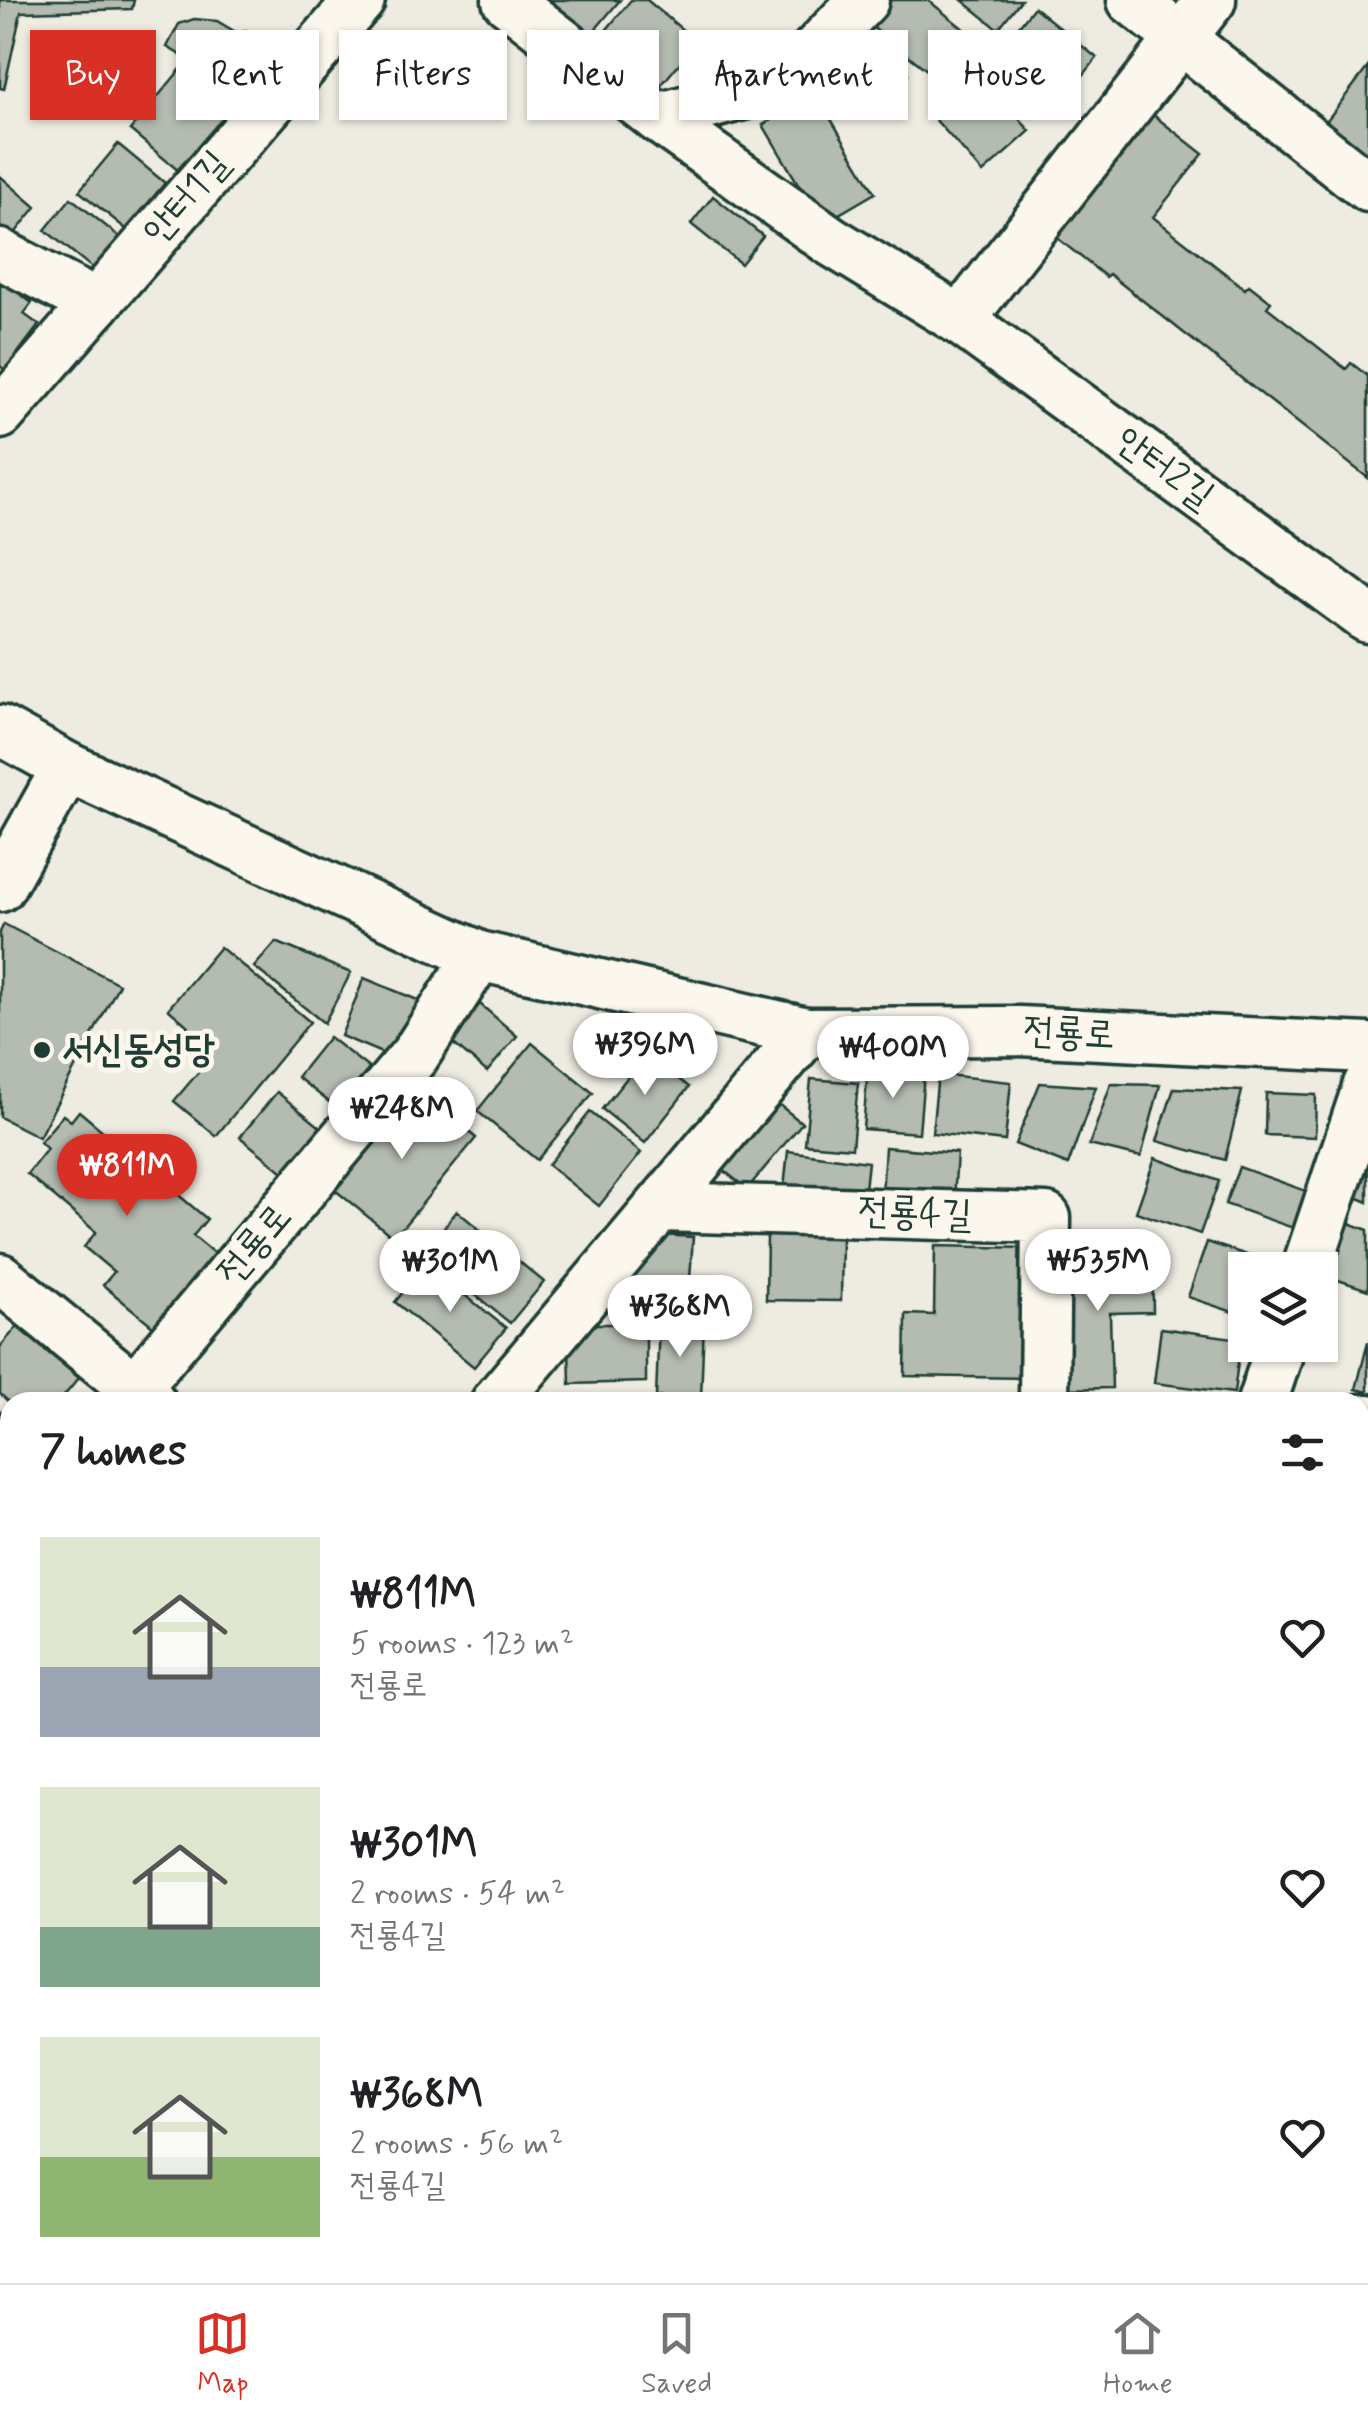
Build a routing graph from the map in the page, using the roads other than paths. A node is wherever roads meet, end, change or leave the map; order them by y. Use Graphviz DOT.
graph roads {
  1 [pos="360,0"];
  2 [pos="507,0"];
  3 [pos="864,0"];
  4 [pos="1132,0"];
  5 [pos="1211,0"];
  6 [pos="545,30"];
  7 [pos="1180,38"];
  8 [pos="659,118"];
  9 [pos="659,119"];
  10 [pos="1368,187"];
  11 [pos="0,254"];
  12 [pos="96,304"];
  13 [pos="960,320"];
  14 [pos="0,414"];
  15 [pos="1368,618"];
  16 [pos="0,730"];
  17 [pos="67,766"];
  18 [pos="0,887"];
  19 [pos="479,956"];
  20 [pos="806,1032"];
  21 [pos="1368,1048"];
  22 [pos="1368,1086"];
  23 [pos="660,1207"];
  24 [pos="1312,1252"];
  25 [pos="0,1278"];
  26 [pos="1275,1362"];
  27 [pos="139,1392"];
  28 [pos="145,1392"];
  29 [pos="504,1392"];
  30 [pos="1044,1392"];
  31 [pos="1265,1392"];
  1 -- 12 [label="street, 안터1길"];
  2 -- 6 [label="street, 안터2길"];
  3 -- 8 [label="street"];
  4 -- 7 [label="street"];
  5 -- 7 [label="street"];
  7 -- 10 [label="street"];
  7 -- 13 [label="street"];
  9 -- 13 [label="street, 안터2길"];
  11 -- 12 [label="street"];
  12 -- 14 [label="street, 안터1길"];
  13 -- 15 [label="street, 안터2길"];
  16 -- 17 [label="street, 전룡로"];
  17 -- 18 [label="street"];
  17 -- 19 [label="street, 전룡로"];
  19 -- 20 [label="street, 전룡로"];
  19 -- 28 [label="street, 전룡로"];
  20 -- 21 [label="street, 전룡로"];
  20 -- 23 [label="street"];
  22 -- 24 [label="street"];
  23 -- 29 [label="street"];
  23 -- 30 [label="street, 전룡4길"];
  25 -- 27 [label="street"];
  26 -- 31 [label="street"];
}
